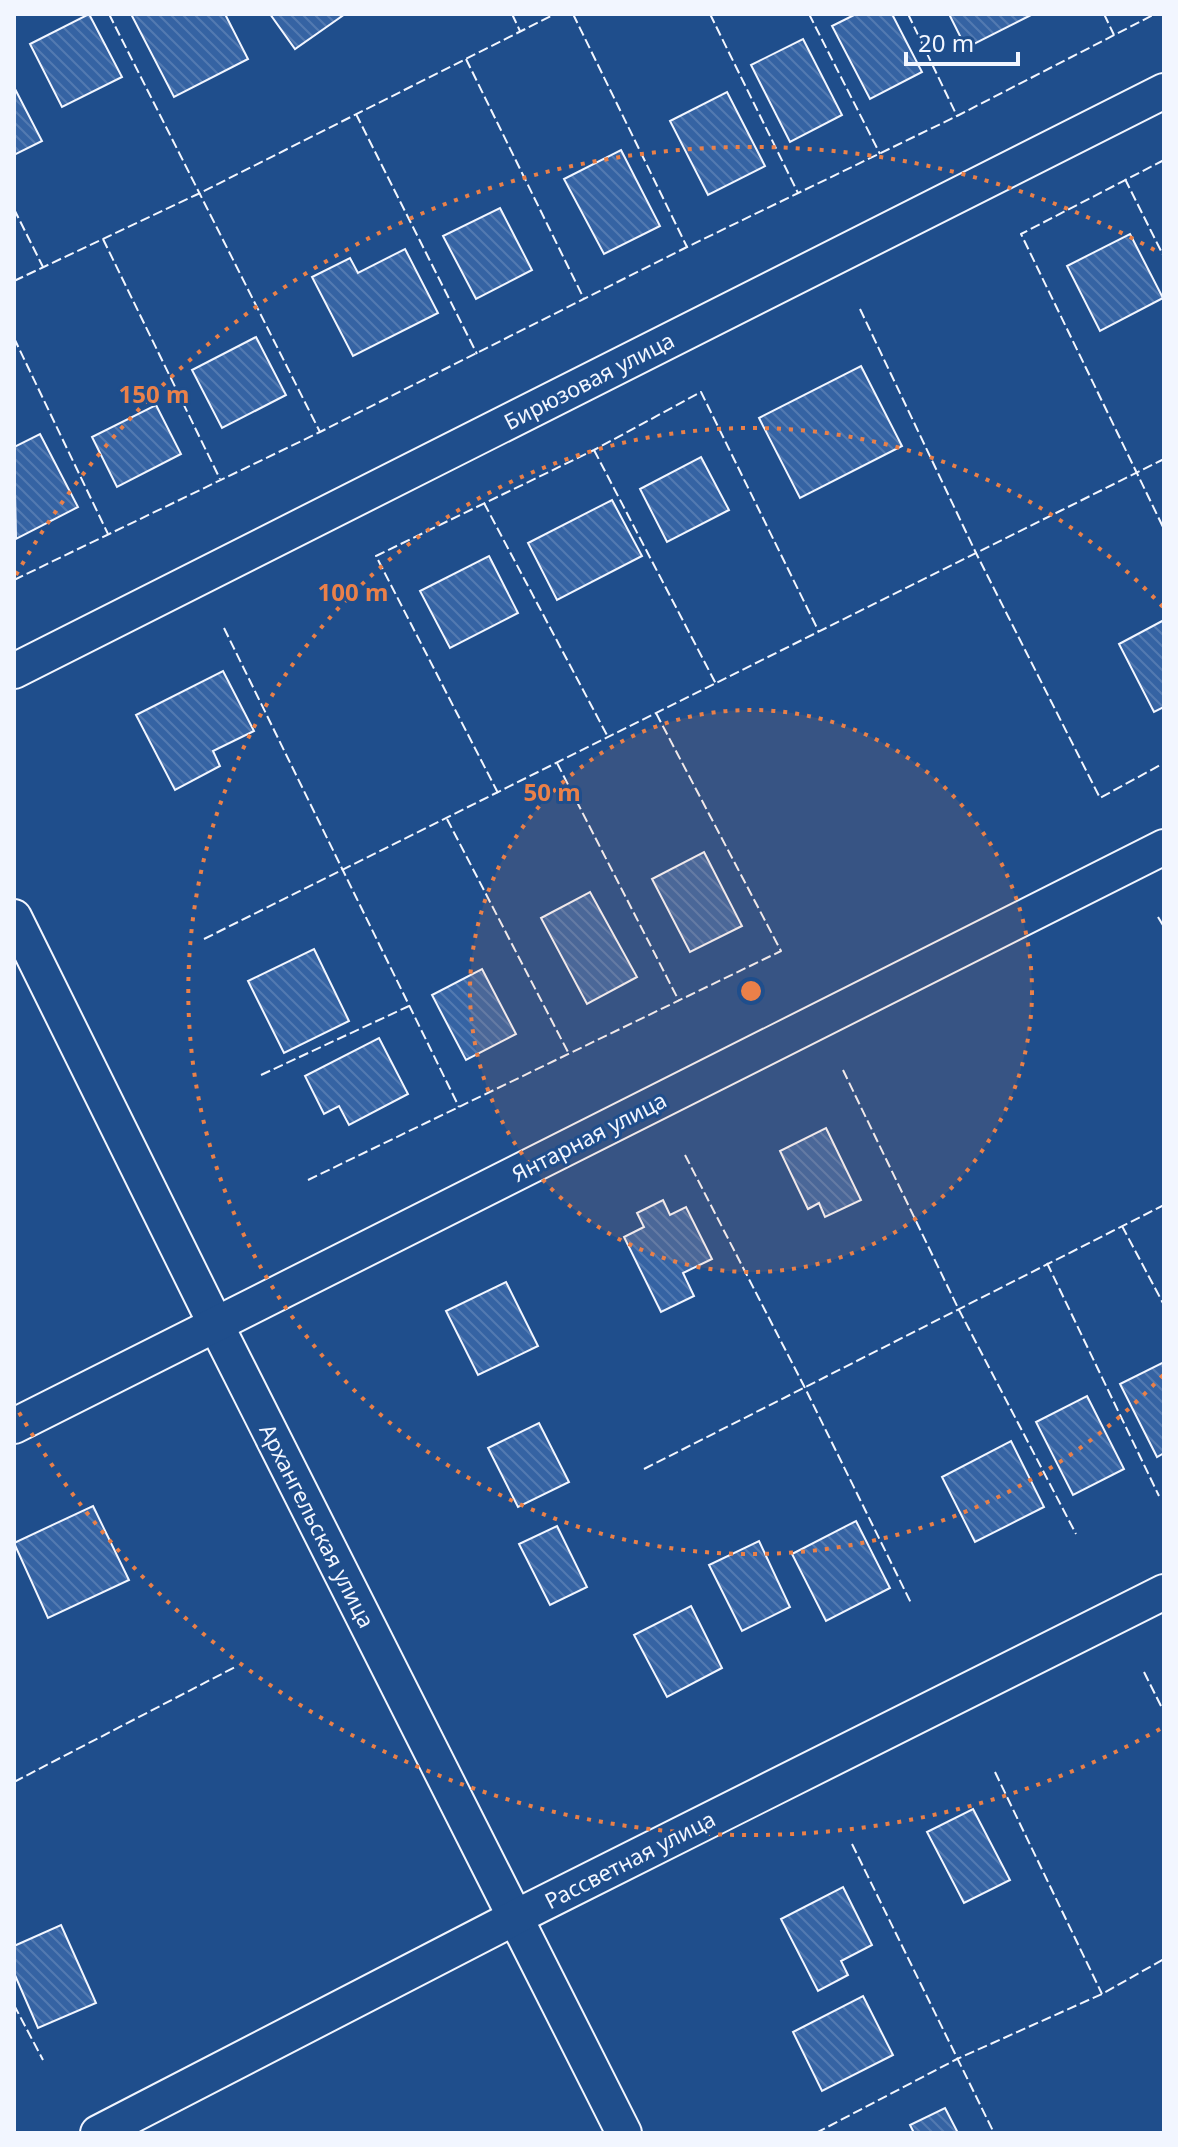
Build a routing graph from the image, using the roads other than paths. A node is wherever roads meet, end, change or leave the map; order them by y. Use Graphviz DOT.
graph roads {
  1 [pos="1164,91"];
  2 [pos="14,671"];
  3 [pos="1164,847"];
  4 [pos="14,917"];
  5 [pos="216,1325"];
  6 [pos="14,1426"];
  7 [pos="1164,1592"];
  8 [pos="514,1918"];
  9 [pos="98,2133"];
  10 [pos="624,2133"];
  1 -- 2 [label="street, Бирюзовая улица"];
  3 -- 5 [label="street, Янтарная улица"];
  4 -- 5 [label="street, Архангельская улица"];
  5 -- 6 [label="street, Янтарная улица"];
  5 -- 8 [label="street, Архангельская улица"];
  7 -- 8 [label="street, Рассветная улица"];
  8 -- 9 [label="street, Рассветная улица"];
  8 -- 10 [label="street, Архангельская улица"];
}
